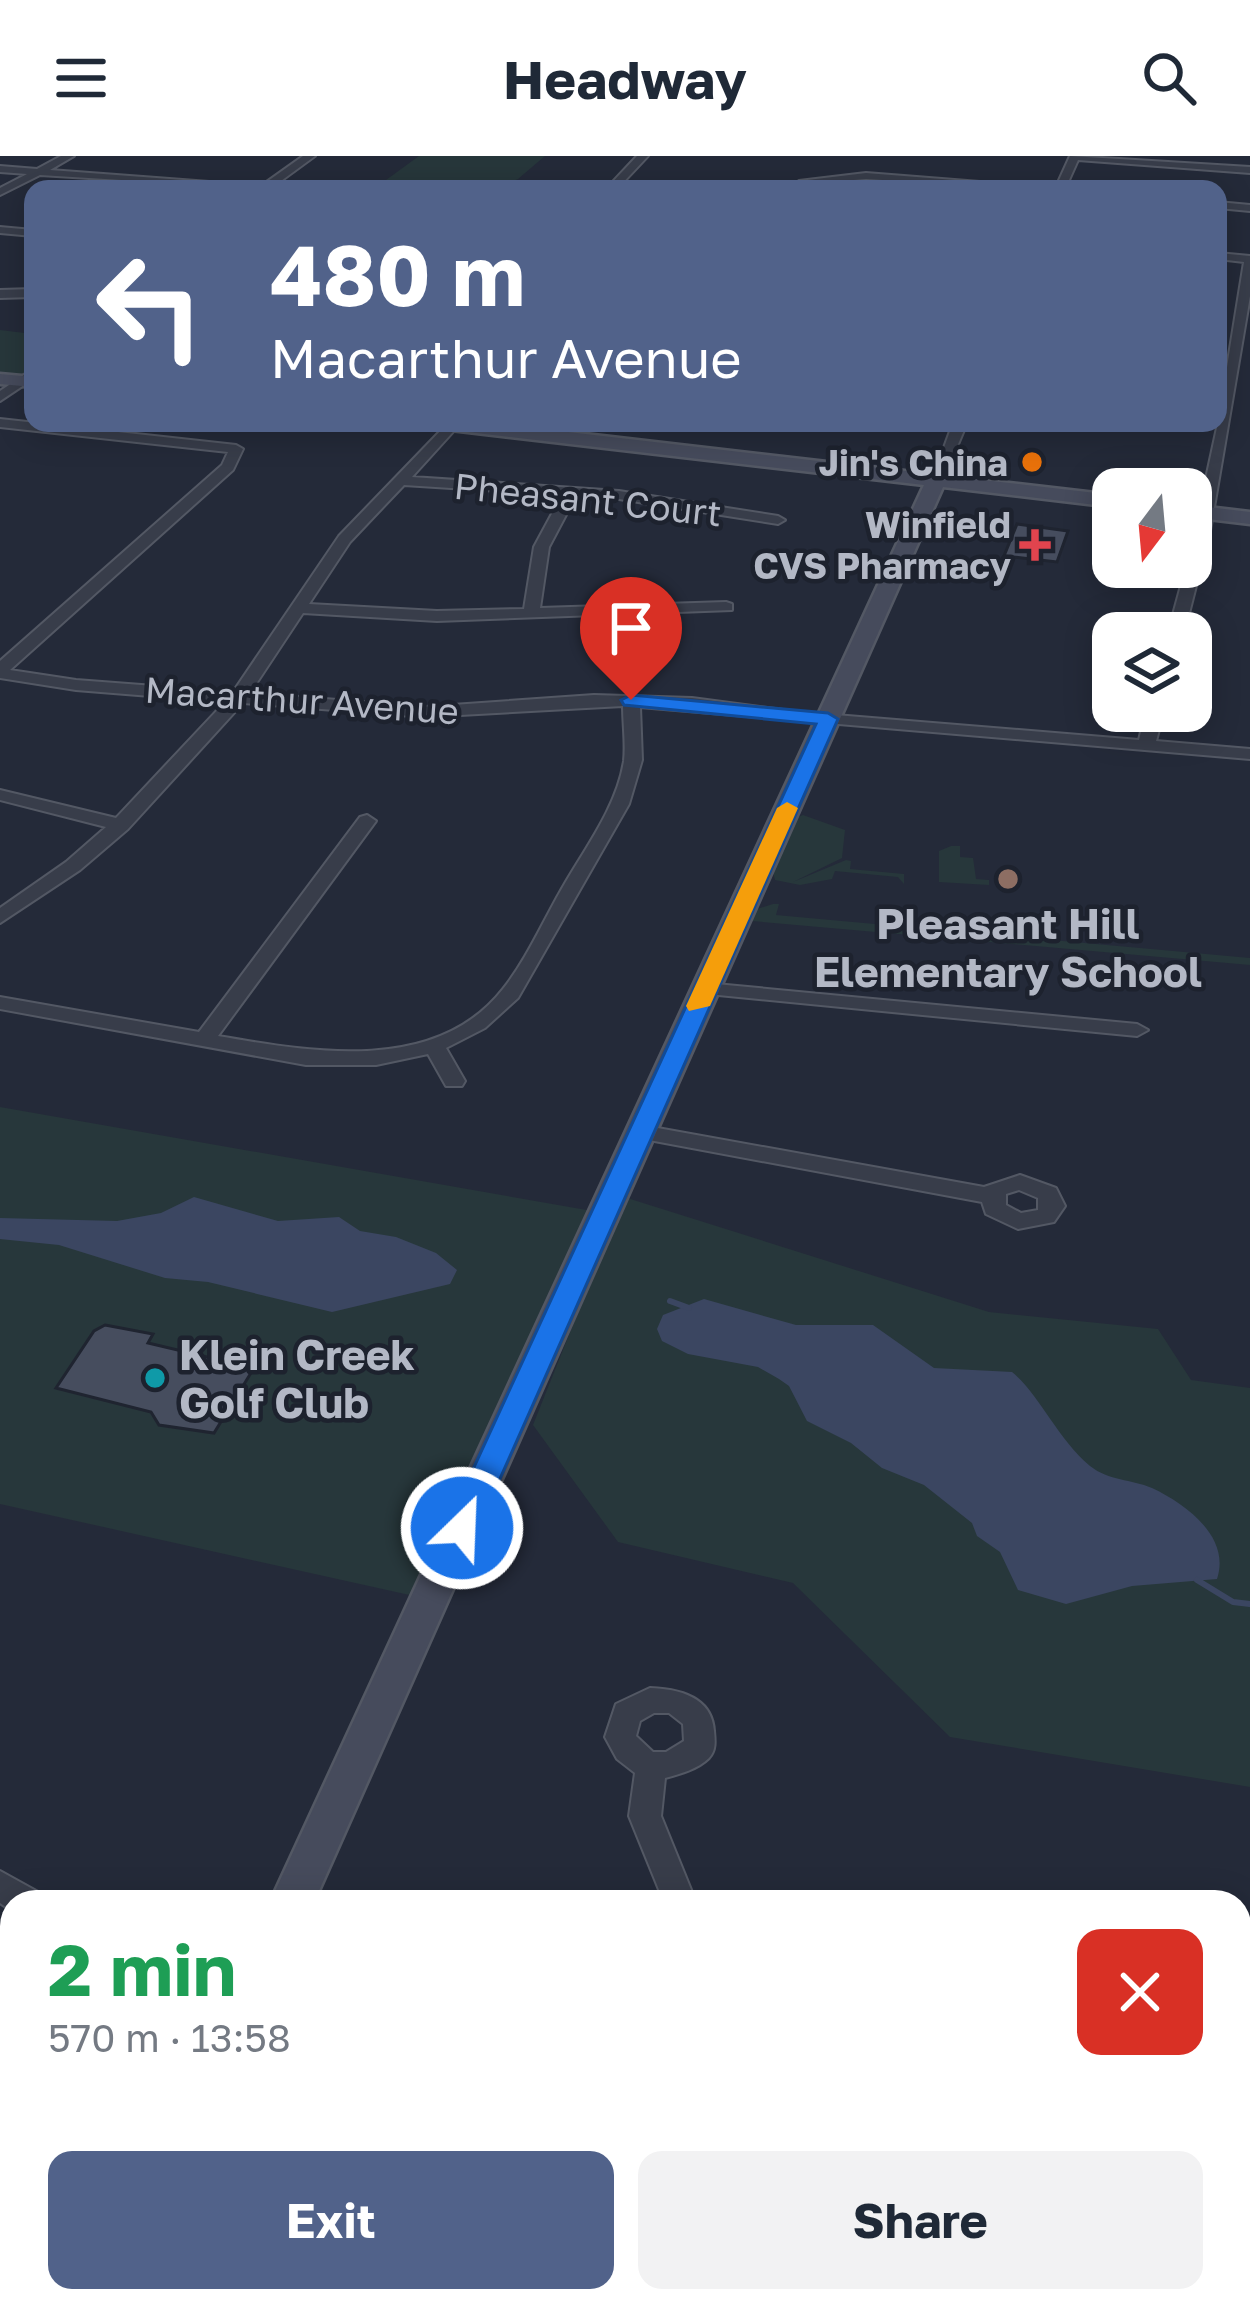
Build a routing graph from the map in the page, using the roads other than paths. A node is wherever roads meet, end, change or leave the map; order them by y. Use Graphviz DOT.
graph roads {
  1 [pos="69,156"];
  2 [pos="310,156"];
  3 [pos="643,156"];
  4 [pos="1074,156"];
  5 [pos="0,169"];
  6 [pos="1250,170"];
  7 [pos="42,172"];
  8 [pos="25,180"];
  9 [pos="146,180"];
  10 [pos="277,180"];
  11 [pos="619,180"];
  12 [pos="811,180"];
  13 [pos="950,180"];
  14 [pos="1250,261"];
  15 [pos="1227,369"];
  16 [pos="82,432"];
  17 [pos="447,432"];
  18 [pos="537,432"];
  19 [pos="956,432"];
  20 [pos="1214,432"];
  21 [pos="1207,468"];
  22 [pos="398,480"];
  23 [pos="936,480"];
  24 [pos="572,492"];
  25 [pos="1092,499"];
  26 [pos="1212,514"];
  27 [pos="1250,518"];
  28 [pos="778,520"];
  29 [pos="726,607"];
  30 [pos="296,608"];
  31 [pos="532,610"];
  32 [pos="0,672"];
  33 [pos="238,698"];
  34 [pos="631,700"];
  35 [pos="828,719"];
  36 [pos="1150,732"];
  37 [pos="1146,746"];
  38 [pos="1250,754"];
  39 [pos="0,795"];
  40 [pos="367,821"];
  41 [pos="121,825"];
  42 [pos="0,917"];
  43 [pos="705,989"];
  44 [pos="0,1003"];
  45 [pos="1137,1030"];
  46 [pos="204,1040"];
  47 [pos="434,1046"];
  48 [pos="454,1081"];
  49 [pos="640,1132"];
  50 [pos="991,1196"];
  51 [pos="651,1768"];
  52 [pos="297,1890"];
  53 [pos="675,1890"];
  1 -- 7 [label="street"];
  2 -- 10 [label="street"];
  3 -- 11 [label="street"];
  4 -- 6 [label="street"];
  5 -- 7 [label="street"];
  7 -- 8 [label="street"];
  7 -- 9 [label="street"];
  12 -- 13 [label="street"];
  14 -- 15 [label="street"];
  16 -- 32 [label="street"];
  17 -- 22 [label="street"];
  18 -- 23 [label="street"];
  19 -- 23 [label="street"];
  20 -- 21 [label="street"];
  22 -- 24 [label="street, Pheasant Court"];
  22 -- 30 [label="street"];
  23 -- 25 [label="street"];
  23 -- 35 [label="street"];
  24 -- 28 [label="street, Pheasant Court"];
  24 -- 31 [label="street"];
  26 -- 27 [label="street"];
  29 -- 31 [label="street"];
  30 -- 31 [label="street"];
  30 -- 33 [label="street"];
  32 -- 33 [label="street, Macarthur Avenue"];
  33 -- 34 [label="street, Macarthur Avenue"];
  33 -- 41 [label="street"];
  34 -- 35 [label="street, Macarthur Avenue"];
  34 -- 47 [label="street"];
  35 -- 37 [label="street, Macarthur Avenue"];
  35 -- 43 [label="street"];
  36 -- 37 [label="street"];
  37 -- 38 [label="street, Macarthur Avenue"];
  39 -- 41 [label="street"];
  40 -- 46 [label="street"];
  41 -- 42 [label="street"];
  43 -- 45 [label="street"];
  43 -- 49 [label="street"];
  44 -- 46 [label="street"];
  46 -- 47 [label="street"];
  47 -- 48 [label="street"];
  49 -- 50 [label="street"];
  49 -- 52 [label="street"];
  51 -- 53 [label="street"];
}
